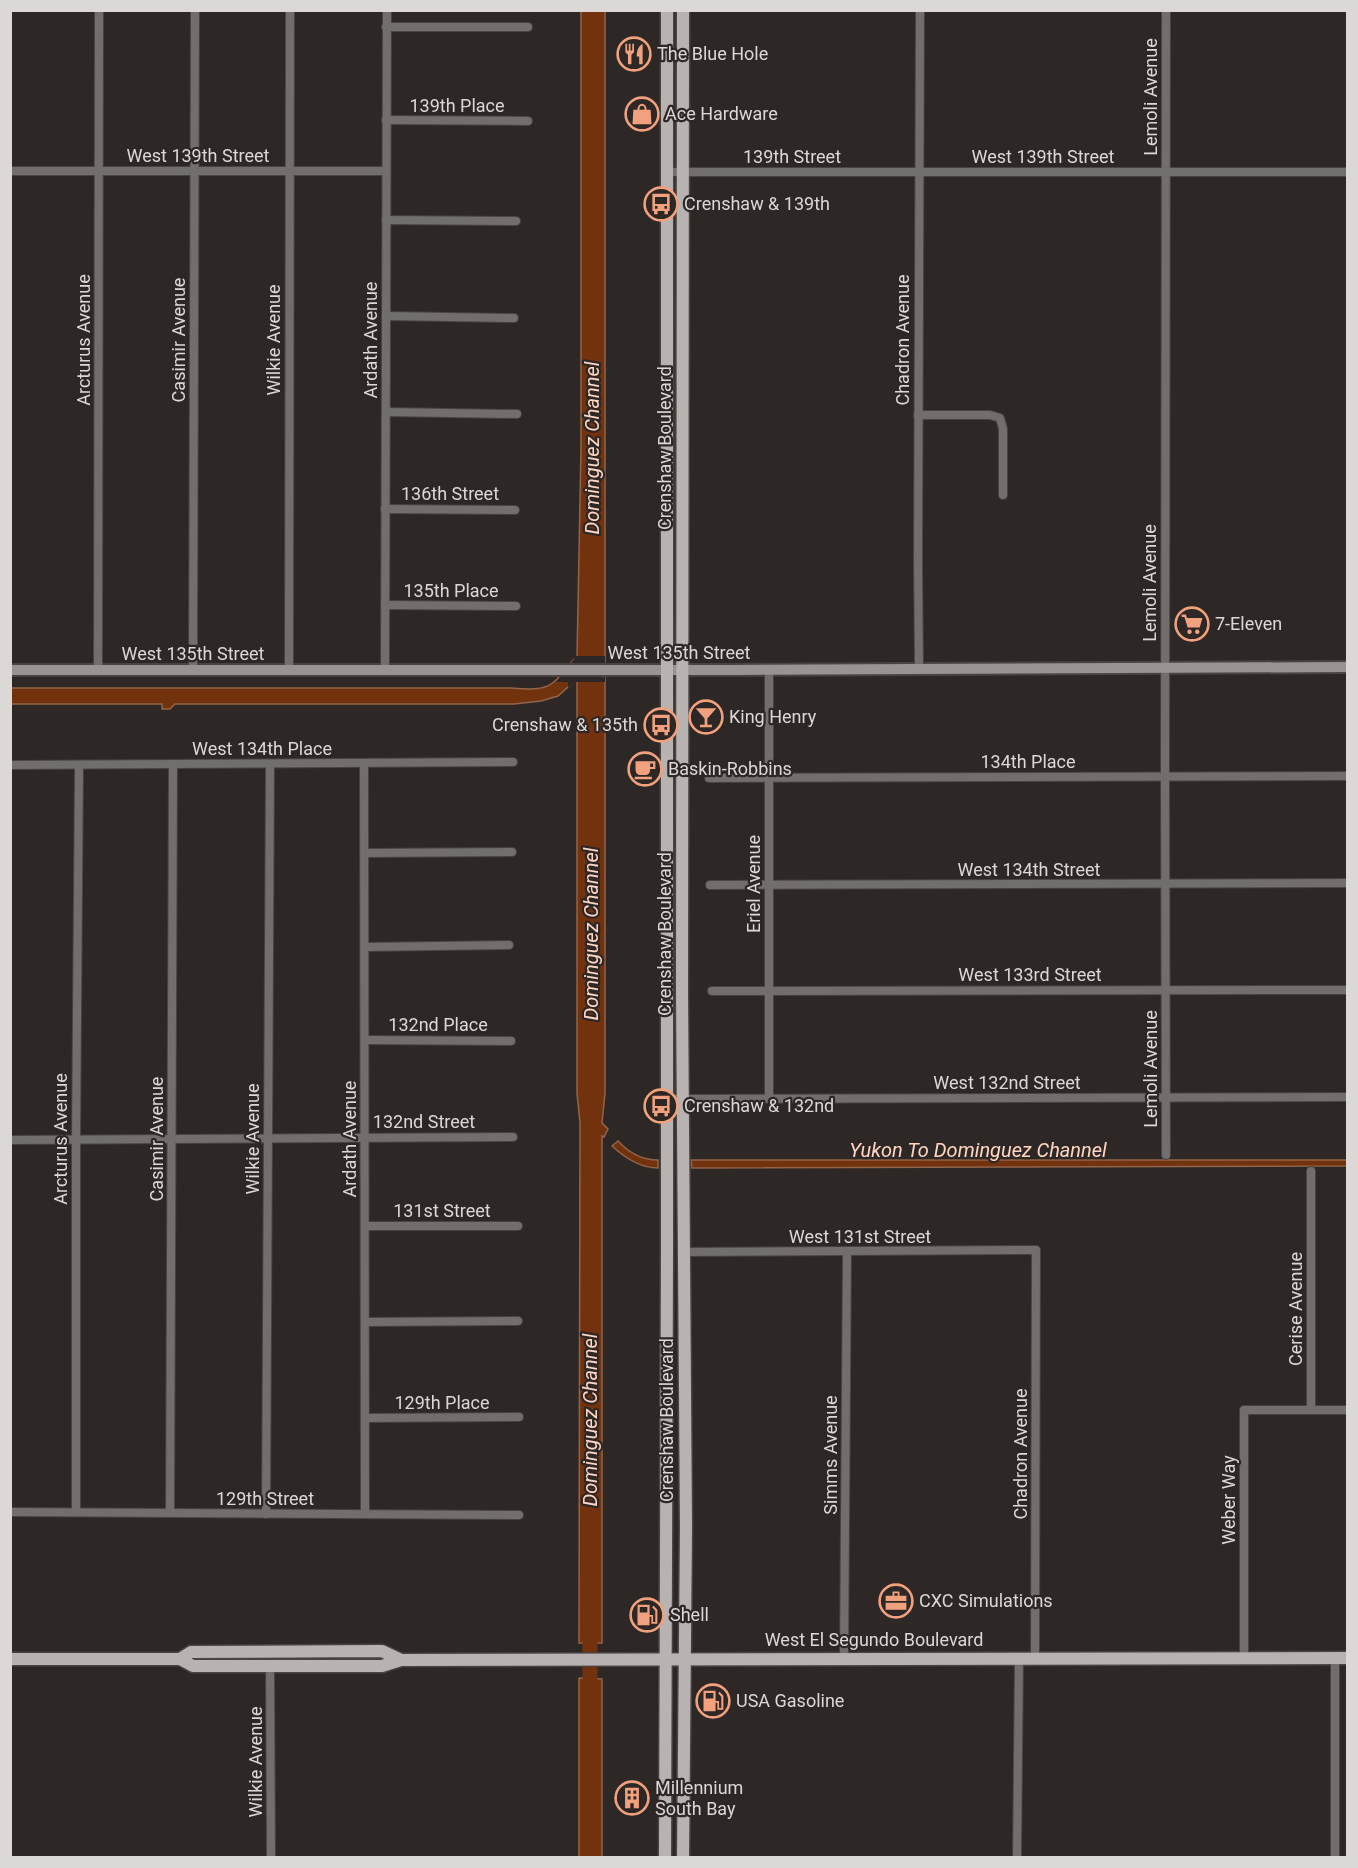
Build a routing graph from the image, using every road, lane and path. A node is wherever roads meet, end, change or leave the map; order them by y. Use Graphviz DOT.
graph roads {
  1 [pos="99,10"];
  2 [pos="195,10"];
  3 [pos="290,10"];
  4 [pos="387,10"];
  5 [pos="667,10"];
  6 [pos="683,10"];
  7 [pos="920,10"];
  8 [pos="1166,10"];
  9 [pos="386,27"];
  10 [pos="528,27"];
  11 [pos="386,120"];
  12 [pos="528,121"];
  13 [pos="99,170"];
  14 [pos="10,171"];
  15 [pos="194,171"];
  16 [pos="386,171"];
  17 [pos="290,172"];
  18 [pos="666,172"];
  19 [pos="682,172"];
  20 [pos="919,172"];
  21 [pos="1165,172"];
  22 [pos="1347,172"];
  23 [pos="386,220"];
  24 [pos="516,221"];
  25 [pos="386,316"];
  26 [pos="514,318"];
  27 [pos="666,356"];
  28 [pos="683,356"];
  29 [pos="386,412"];
  30 [pos="517,414"];
  31 [pos="918,415"];
  32 [pos="1003,495"];
  33 [pos="385,509"];
  34 [pos="515,510"];
  35 [pos="667,543"];
  36 [pos="683,543"];
  37 [pos="385,606"];
  38 [pos="516,606"];
  39 [pos="1347,667"];
  40 [pos="1166,668"];
  41 [pos="385,669"];
  42 [pos="668,669"];
  43 [pos="919,669"];
  44 [pos="10,670"];
  45 [pos="98,670"];
  46 [pos="193,670"];
  47 [pos="289,670"];
  48 [pos="684,670"];
  49 [pos="769,670"];
  50 [pos="513,762"];
  51 [pos="270,764"];
  52 [pos="364,764"];
  53 [pos="10,765"];
  54 [pos="173,765"];
  55 [pos="79,766"];
  56 [pos="1347,776"];
  57 [pos="1165,777"];
  58 [pos="709,778"];
  59 [pos="769,778"];
  60 [pos="512,852"];
  61 [pos="364,854"];
  62 [pos="1347,883"];
  63 [pos="1166,884"];
  64 [pos="710,885"];
  65 [pos="769,886"];
  66 [pos="509,945"];
  67 [pos="365,947"];
  68 [pos="1166,990"];
  69 [pos="1347,990"];
  70 [pos="712,991"];
  71 [pos="769,991"];
  72 [pos="365,1040"];
  73 [pos="511,1041"];
  74 [pos="1347,1097"];
  75 [pos="769,1098"];
  76 [pos="1166,1098"];
  77 [pos="667,1099"];
  78 [pos="682,1099"];
  79 [pos="513,1137"];
  80 [pos="268,1138"];
  81 [pos="365,1138"];
  82 [pos="172,1139"];
  83 [pos="10,1140"];
  84 [pos="76,1140"];
  85 [pos="1166,1155"];
  86 [pos="1311,1171"];
  87 [pos="365,1226"];
  88 [pos="518,1227"];
  89 [pos="1036,1250"];
  90 [pos="667,1252"];
  91 [pos="684,1252"];
  92 [pos="847,1252"];
  93 [pos="518,1321"];
  94 [pos="365,1323"];
  95 [pos="1311,1410"];
  96 [pos="1347,1410"];
  97 [pos="519,1417"];
  98 [pos="365,1418"];
  99 [pos="10,1512"];
  100 [pos="76,1512"];
  101 [pos="170,1513"];
  102 [pos="266,1514"];
  103 [pos="365,1514"];
  104 [pos="519,1515"];
  105 [pos="666,1658"];
  106 [pos="684,1658"];
  107 [pos="844,1658"];
  108 [pos="1019,1658"];
  109 [pos="1035,1658"];
  110 [pos="1244,1658"];
  111 [pos="1341,1658"];
  112 [pos="10,1659"];
  113 [pos="180,1659"];
  114 [pos="401,1660"];
  115 [pos="270,1666"];
  116 [pos="271,1857"];
  117 [pos="665,1857"];
  118 [pos="683,1857"];
  119 [pos="1017,1857"];
  120 [pos="1335,1857"];
  1 -- 13 [label="street, Arcturus Avenue"];
  2 -- 15 [label="street, Casimir Avenue"];
  3 -- 17 [label="street, Wilkie Avenue"];
  4 -- 9 [label="street, Ardath Avenue"];
  5 -- 18 [label="main road, Crenshaw Boulevard"];
  6 -- 19 [label="main road, Crenshaw Boulevard"];
  7 -- 20 [label="street, Chadron Avenue"];
  8 -- 21 [label="street, Lemoli Avenue"];
  9 -- 10 [label="street"];
  9 -- 11 [label="street, Ardath Avenue"];
  11 -- 12 [label="street, 139th Place"];
  11 -- 16 [label="street, Ardath Avenue"];
  13 -- 14 [label="street, West 139th Street"];
  13 -- 15 [label="street, West 139th Street"];
  13 -- 45 [label="street, Arcturus Avenue"];
  15 -- 17 [label="street, West 139th Street"];
  15 -- 46 [label="street, Casimir Avenue"];
  16 -- 17 [label="street, West 139th Street"];
  16 -- 23 [label="street, Ardath Avenue"];
  17 -- 47 [label="street, Wilkie Avenue"];
  18 -- 19 [label="street, 139th Street"];
  18 -- 27 [label="main road, Crenshaw Boulevard"];
  19 -- 20 [label="street, 139th Street"];
  19 -- 28 [label="main road, Crenshaw Boulevard"];
  20 -- 21 [label="street, West 139th Street"];
  20 -- 31 [label="street, Chadron Avenue"];
  21 -- 22 [label="street, West 139th Street"];
  21 -- 40 [label="street, Lemoli Avenue"];
  23 -- 24 [label="street"];
  23 -- 25 [label="street, Ardath Avenue"];
  25 -- 26 [label="street"];
  25 -- 29 [label="street, Ardath Avenue"];
  27 -- 28 [label="main road"];
  27 -- 35 [label="main road, Crenshaw Boulevard"];
  28 -- 36 [label="main road, Crenshaw Boulevard"];
  29 -- 30 [label="street"];
  29 -- 33 [label="street, Ardath Avenue"];
  31 -- 32 [label="street"];
  31 -- 43 [label="street, Chadron Avenue"];
  33 -- 34 [label="street, 136th Street"];
  33 -- 37 [label="street, Ardath Avenue"];
  35 -- 36 [label="main road"];
  35 -- 42 [label="main road, Crenshaw Boulevard"];
  36 -- 48 [label="main road, Crenshaw Boulevard"];
  37 -- 38 [label="street, 135th Place"];
  37 -- 41 [label="street, Ardath Avenue"];
  39 -- 40 [label="street, West 135th Street"];
  40 -- 43 [label="street, West 135th Street"];
  40 -- 57 [label="street, Lemoli Avenue"];
  41 -- 42 [label="street, West 135th Street"];
  41 -- 47 [label="street, West 135th Street"];
  42 -- 48 [label="street, West 135th Street"];
  42 -- 77 [label="main road, Crenshaw Boulevard"];
  43 -- 49 [label="street, West 135th Street"];
  44 -- 45 [label="street, West 135th Street"];
  45 -- 46 [label="street, West 135th Street"];
  46 -- 47 [label="street, West 135th Street"];
  48 -- 49 [label="street, West 135th Street"];
  48 -- 78 [label="main road, Crenshaw Boulevard"];
  49 -- 59 [label="street, Eriel Avenue"];
  50 -- 52 [label="street, West 134th Place"];
  51 -- 52 [label="street, West 134th Place"];
  51 -- 54 [label="street, West 134th Place"];
  51 -- 80 [label="street, Wilkie Avenue"];
  52 -- 61 [label="street, Ardath Avenue"];
  53 -- 55 [label="street, West 134th Place"];
  54 -- 55 [label="street, West 134th Place"];
  54 -- 82 [label="street, Casimir Avenue"];
  55 -- 84 [label="street, Arcturus Avenue"];
  56 -- 57 [label="street, 134th Place"];
  57 -- 59 [label="street, 134th Place"];
  57 -- 63 [label="street, Lemoli Avenue"];
  58 -- 59 [label="street, 134th Place"];
  59 -- 65 [label="street, Eriel Avenue"];
  60 -- 61 [label="street"];
  61 -- 67 [label="street, Ardath Avenue"];
  62 -- 63 [label="street, West 134th Street"];
  63 -- 65 [label="street, West 134th Street"];
  63 -- 68 [label="street, Lemoli Avenue"];
  64 -- 65 [label="street, West 134th Street"];
  65 -- 71 [label="street, Eriel Avenue"];
  66 -- 67 [label="street"];
  67 -- 72 [label="street, Ardath Avenue"];
  68 -- 69 [label="street, West 133rd Street"];
  68 -- 71 [label="street, West 133rd Street"];
  68 -- 76 [label="street, Lemoli Avenue"];
  70 -- 71 [label="street, West 133rd Street"];
  71 -- 75 [label="street, Eriel Avenue"];
  72 -- 73 [label="street, 132nd Place"];
  72 -- 81 [label="street, Ardath Avenue"];
  74 -- 76 [label="street, West 132nd Street"];
  75 -- 76 [label="street, West 132nd Street"];
  75 -- 78 [label="street, West 132nd Street"];
  76 -- 85 [label="street, Lemoli Avenue"];
  77 -- 78 [label="street, West 132nd Street"];
  77 -- 90 [label="main road, Crenshaw Boulevard"];
  78 -- 91 [label="main road, Crenshaw Boulevard"];
  79 -- 81 [label="street, 132nd Street"];
  80 -- 81 [label="street, 132nd Street"];
  80 -- 82 [label="street, 132nd Street"];
  80 -- 102 [label="street, Wilkie Avenue"];
  81 -- 87 [label="street, Ardath Avenue"];
  82 -- 84 [label="street, 132nd Street"];
  82 -- 101 [label="street, Casimir Avenue"];
  83 -- 84 [label="street, 132nd Street"];
  84 -- 100 [label="street, Arcturus Avenue"];
  86 -- 95 [label="street, Cerise Avenue"];
  87 -- 88 [label="street, 131st Street"];
  87 -- 94 [label="street, Ardath Avenue"];
  89 -- 92 [label="street, West 131st Street"];
  89 -- 109 [label="street, Chadron Avenue"];
  90 -- 91 [label="main road"];
  90 -- 105 [label="main road, Crenshaw Boulevard"];
  91 -- 92 [label="street, West 131st Street"];
  91 -- 106 [label="main road, Crenshaw Boulevard"];
  92 -- 107 [label="street, Simms Avenue"];
  93 -- 94 [label="street"];
  94 -- 98 [label="street, Ardath Avenue"];
  95 -- 96 [label="street"];
  95 -- 110 [label="street, Weber Way"];
  97 -- 98 [label="street, 129th Place"];
  98 -- 103 [label="street, Ardath Avenue"];
  99 -- 100 [label="street, 129th Street"];
  100 -- 101 [label="street, 129th Street"];
  101 -- 102 [label="street, 129th Street"];
  102 -- 103 [label="street, 129th Street"];
  103 -- 104 [label="street, 129th Street"];
  105 -- 106 [label="main road, West El Segundo Boulevard"];
  105 -- 114 [label="main road, West El Segundo Boulevard"];
  105 -- 117 [label="main road, Crenshaw Boulevard"];
  106 -- 107 [label="main road, West El Segundo Boulevard"];
  106 -- 118 [label="main road, Crenshaw Boulevard"];
  107 -- 108 [label="main road, West El Segundo Boulevard"];
  108 -- 109 [label="main road, West El Segundo Boulevard"];
  108 -- 119 [label="street"];
  109 -- 110 [label="main road, West El Segundo Boulevard"];
  110 -- 111 [label="main road, West El Segundo Boulevard"];
  111 -- 120 [label="street"];
  112 -- 113 [label="main road, West El Segundo Boulevard"];
  113 -- 114 [label="main road, West El Segundo Boulevard"];
  113 -- 115 [label="main road, West El Segundo Boulevard"];
  114 -- 115 [label="main road, West El Segundo Boulevard"];
  115 -- 116 [label="street, Wilkie Avenue"];
}
